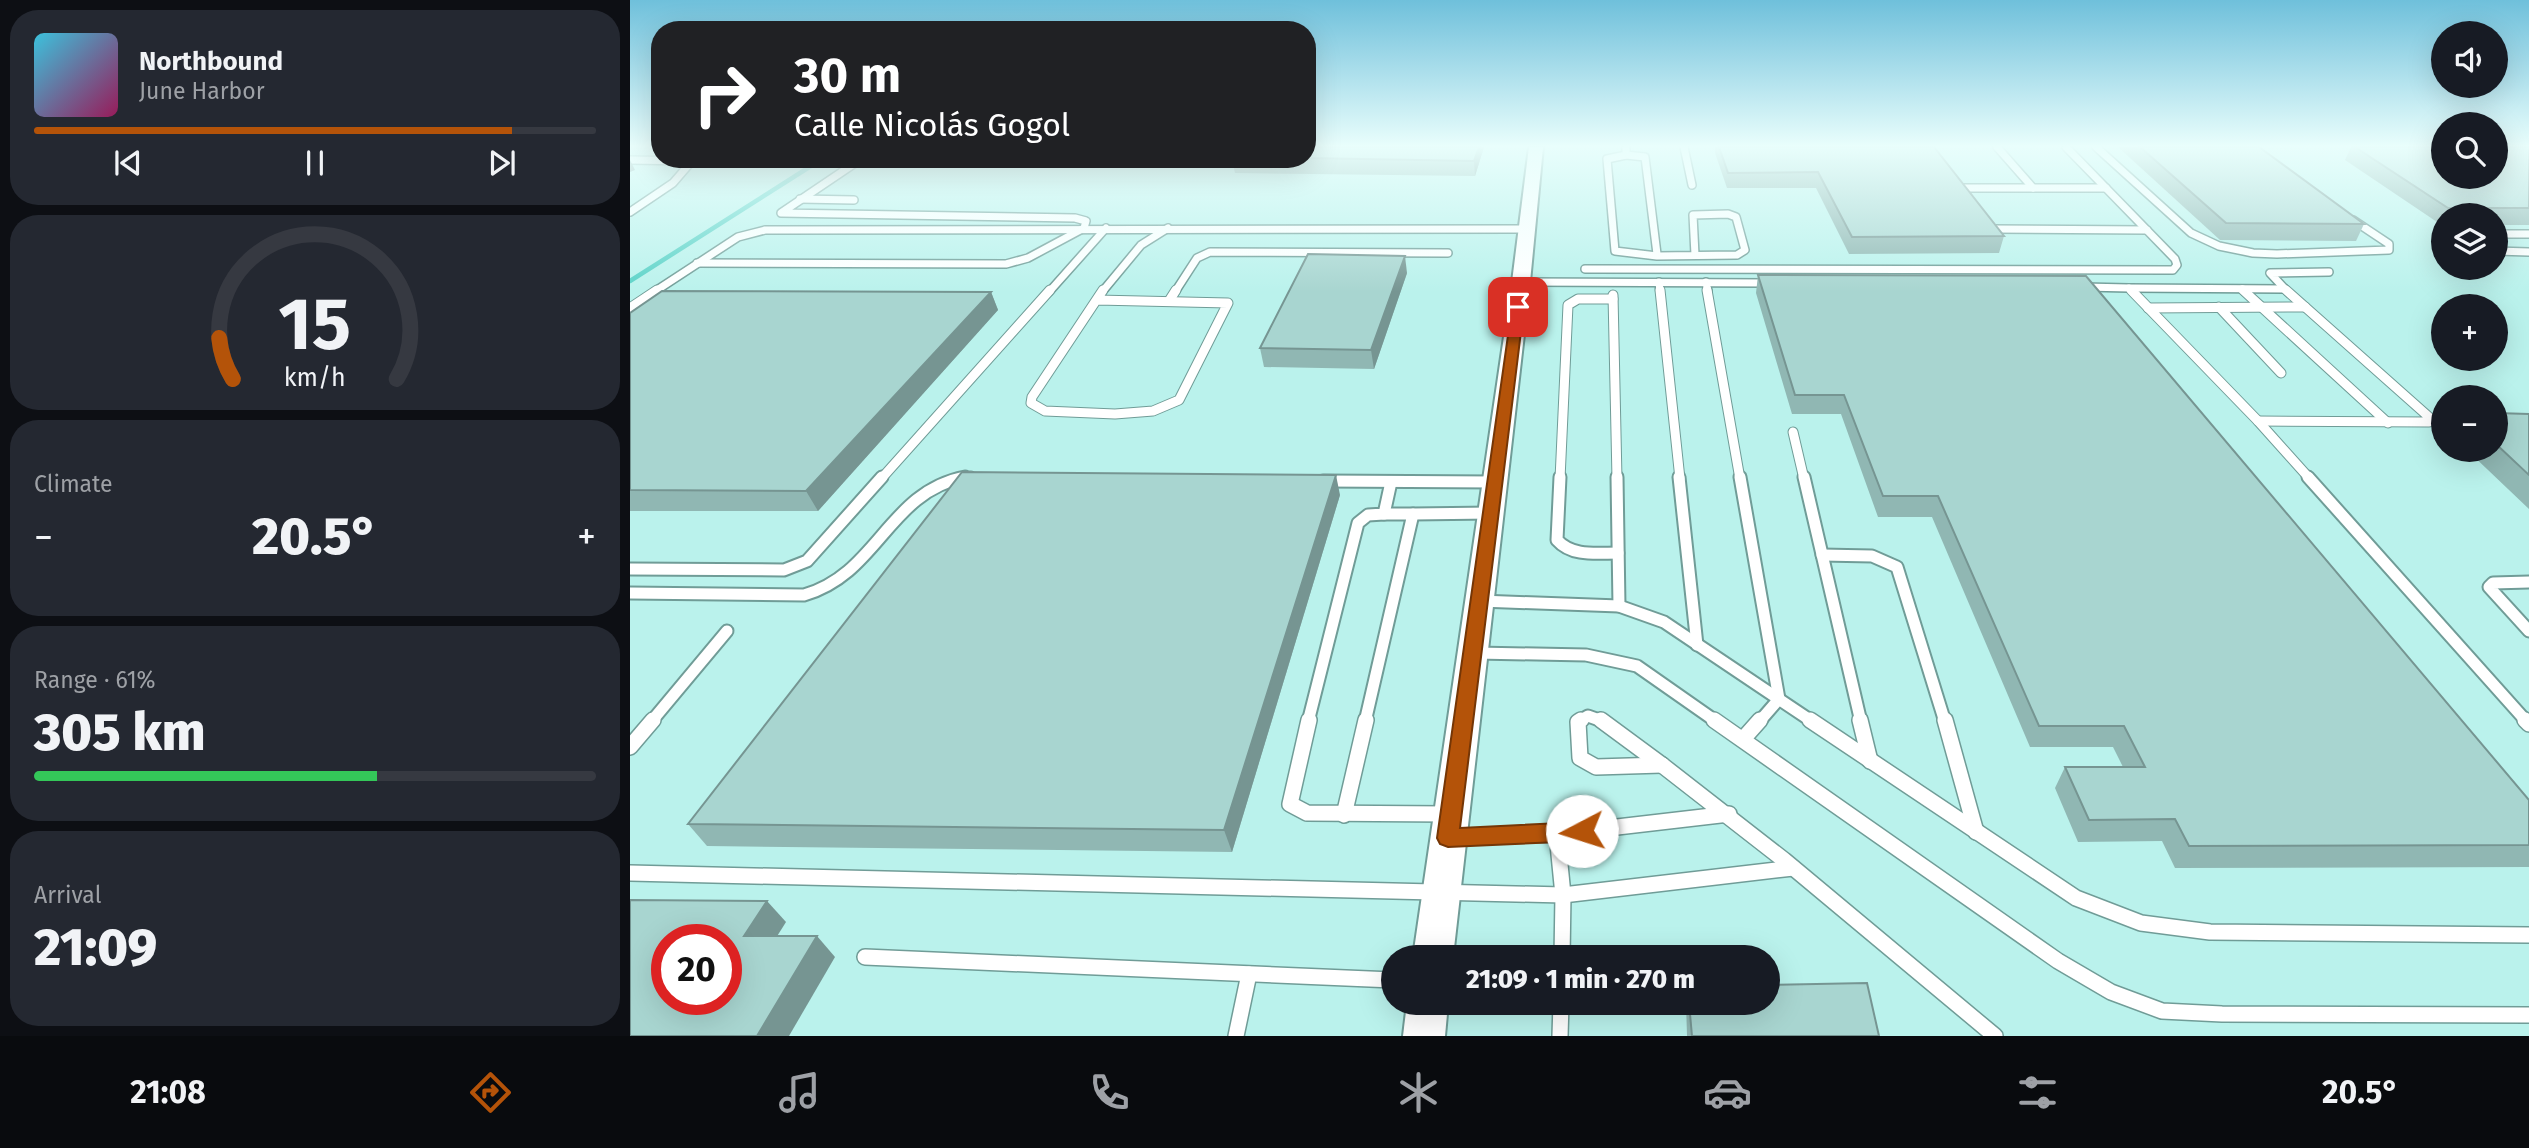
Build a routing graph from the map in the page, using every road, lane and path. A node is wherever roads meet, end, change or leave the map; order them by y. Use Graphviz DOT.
graph roads {
  1 [pos="655,195"];
  2 [pos="806,195"];
  3 [pos="1531,195"];
  4 [pos="1609,195"];
  5 [pos="1650,195"];
  6 [pos="2113,195"];
  7 [pos="2149,195"];
  8 [pos="800,199"];
  9 [pos="854,200"];
  10 [pos="630,212"];
  11 [pos="2346,214"];
  12 [pos="1084,228"];
  13 [pos="1105,228"];
  14 [pos="1168,228"];
  15 [pos="1527,229"];
  16 [pos="1994,229"];
  17 [pos="2147,230"];
  18 [pos="2508,234"];
  19 [pos="2529,234"];
  20 [pos="2508,251"];
  21 [pos="2529,252"];
  22 [pos="1448,253"];
  23 [pos="1657,254"];
  24 [pos="1695,255"];
  25 [pos="697,263"];
  26 [pos="1585,269"];
  27 [pos="2329,272"];
  28 [pos="1521,282"];
  29 [pos="1613,282"];
  30 [pos="1659,282"];
  31 [pos="1706,282"];
  32 [pos="1775,283"];
  33 [pos="2075,287"];
  34 [pos="2129,288"];
  35 [pos="2242,289"];
  36 [pos="2285,289"];
  37 [pos="1613,299"];
  38 [pos="1097,300"];
  39 [pos="1168,301"];
  40 [pos="2261,306"];
  41 [pos="2219,307"];
  42 [pos="2305,307"];
  43 [pos="630,308"];
  44 [pos="2148,308"];
  45 [pos="2281,373"];
  46 [pos="2258,421"];
  47 [pos="2388,423"];
  48 [pos="1793,432"];
  49 [pos="986,476"];
  50 [pos="1307,481"];
  51 [pos="1391,482"];
  52 [pos="1495,482"];
  53 [pos="1384,513"];
  54 [pos="1491,513"];
  55 [pos="1413,514"];
  56 [pos="1619,553"];
  57 [pos="1822,555"];
  58 [pos="630,569"];
  59 [pos="2529,582"];
  60 [pos="630,593"];
  61 [pos="1480,601"];
  62 [pos="1619,606"];
  63 [pos="726,631"];
  64 [pos="2529,631"];
  65 [pos="1697,645"];
  66 [pos="1472,653"];
  67 [pos="1779,699"];
  68 [pos="2529,724"];
  69 [pos="1744,738"];
  70 [pos="630,747"];
  71 [pos="1870,761"];
  72 [pos="1663,765"];
  73 [pos="1728,814"];
  74 [pos="1344,815"];
  75 [pos="1449,826"];
  76 [pos="1976,831"];
  77 [pos="1557,834"];
  78 [pos="1793,868"];
  79 [pos="630,873"];
  80 [pos="1440,890"];
  81 [pos="1563,895"];
  82 [pos="2529,935"];
  83 [pos="1434,945"];
  84 [pos="1562,945"];
  85 [pos="865,957"];
  86 [pos="1249,974"];
  87 [pos="1381,980"];
  88 [pos="1427,1015"];
  89 [pos="1561,1015"];
  90 [pos="2529,1015"];
  91 [pos="1236,1036"];
  92 [pos="1424,1036"];
  93 [pos="1560,1036"];
  94 [pos="1995,1036"];
  1 -- 10 [label="lane"];
  2 -- 8 [label="lane"];
  3 -- 15 [label="street"];
  4 -- 23 [label="lane"];
  5 -- 23 [label="lane"];
  6 -- 17 [label="lane"];
  7 -- 11 [label="lane"];
  8 -- 9 [label="lane"];
  8 -- 12 [label="lane"];
  12 -- 13 [label="lane"];
  12 -- 25 [label="lane"];
  12 -- 25 [label="lane"];
  13 -- 14 [label="lane"];
  13 -- 58 [label="lane"];
  14 -- 15 [label="lane"];
  14 -- 38 [label="lane"];
  15 -- 28 [label="street"];
  16 -- 17 [label="lane"];
  17 -- 26 [label="lane"];
  18 -- 19 [label="lane"];
  20 -- 21 [label="lane"];
  22 -- 39 [label="lane"];
  23 -- 24 [label="lane"];
  24 -- 24 [label="lane"];
  25 -- 43 [label="lane"];
  27 -- 36 [label="lane"];
  28 -- 29 [label="lane"];
  28 -- 52 [label="street"];
  29 -- 30 [label="lane"];
  29 -- 37 [label="lane"];
  30 -- 31 [label="lane"];
  30 -- 65 [label="lane"];
  31 -- 32 [label="lane"];
  31 -- 67 [label="lane"];
  33 -- 34 [label="lane"];
  34 -- 35 [label="lane"];
  34 -- 44 [label="lane"];
  35 -- 36 [label="lane"];
  35 -- 40 [label="lane"];
  36 -- 42 [label="lane"];
  37 -- 56 [label="lane"];
  37 -- 56 [label="lane"];
  38 -- 39 [label="lane"];
  38 -- 39 [label="lane"];
  40 -- 41 [label="lane"];
  40 -- 42 [label="lane"];
  40 -- 47 [label="lane"];
  41 -- 44 [label="lane"];
  41 -- 45 [label="lane"];
  42 -- 47 [label="lane"];
  44 -- 46 [label="lane"];
  46 -- 47 [label="lane"];
  46 -- 68 [label="lane"];
  48 -- 57 [label="lane"];
  49 -- 60 [label="lane"];
  50 -- 51 [label="lane"];
  51 -- 52 [label="lane"];
  51 -- 53 [label="lane"];
  52 -- 54 [label="street"];
  53 -- 55 [label="lane"];
  53 -- 74 [label="lane"];
  54 -- 55 [label="lane"];
  54 -- 61 [label="street"];
  55 -- 74 [label="lane"];
  56 -- 62 [label="lane"];
  57 -- 71 [label="lane"];
  57 -- 76 [label="lane"];
  59 -- 64 [label="lane"];
  61 -- 62 [label="lane"];
  61 -- 66 [label="street"];
  62 -- 65 [label="lane"];
  63 -- 70 [label="lane"];
  65 -- 67 [label="lane"];
  66 -- 69 [label="lane"];
  66 -- 75 [label="street"];
  67 -- 69 [label="lane"];
  67 -- 71 [label="lane"];
  69 -- 90 [label="lane"];
  71 -- 76 [label="lane"];
  72 -- 72 [label="lane"];
  72 -- 73 [label="lane"];
  73 -- 77 [label="lane"];
  73 -- 78 [label="lane"];
  74 -- 75 [label="lane"];
  75 -- 77 [label="lane"];
  75 -- 80 [label="street"];
  76 -- 82 [label="lane"];
  77 -- 81 [label="lane"];
  78 -- 81 [label="lane"];
  78 -- 94 [label="lane"];
  79 -- 80 [label="lane"];
  80 -- 81 [label="lane"];
  80 -- 83 [label="street"];
  81 -- 84 [label="lane"];
  85 -- 86 [label="lane"];
  86 -- 87 [label="lane"];
  86 -- 91 [label="lane"];
  88 -- 92 [label="street"];
  89 -- 93 [label="lane"];
}
